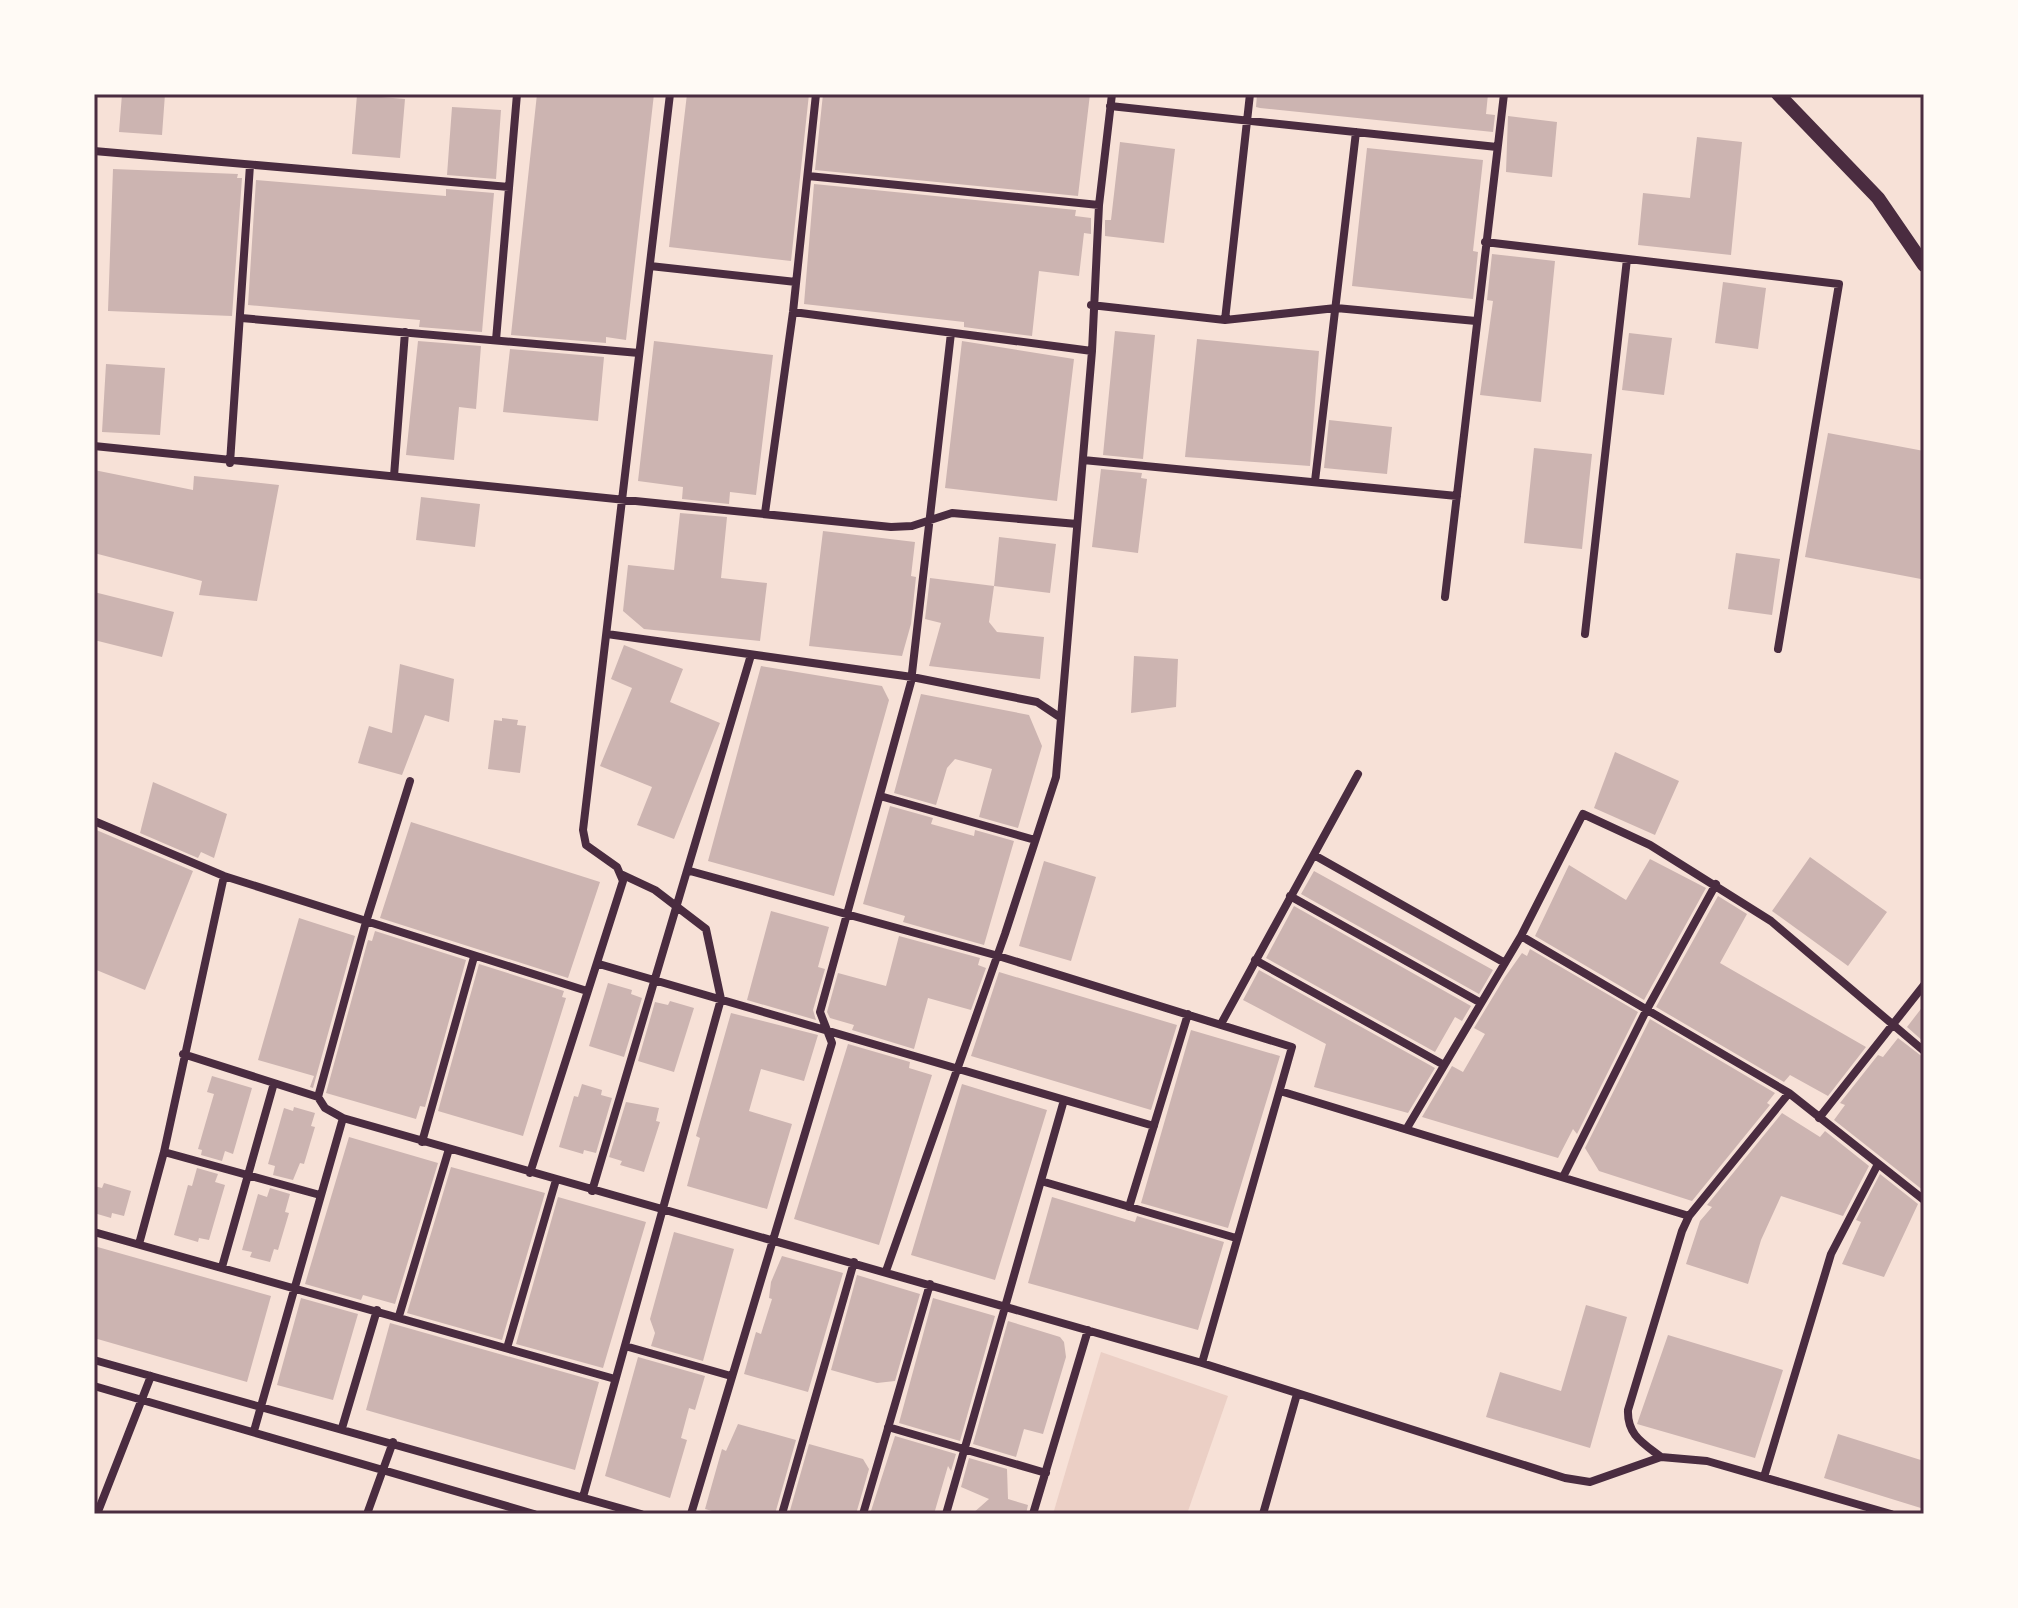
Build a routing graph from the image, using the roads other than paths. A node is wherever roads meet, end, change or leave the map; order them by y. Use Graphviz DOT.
graph roads {
  1 [pos="517,94"];
  2 [pos="670,94"];
  3 [pos="816,94"];
  4 [pos="1112,94"];
  5 [pos="1250,94"];
  6 [pos="1504,94"];
  7 [pos="1778,94"];
  8 [pos="1110,106"];
  9 [pos="1247,121"];
  10 [pos="1356,132"];
  11 [pos="1497,147"];
  12 [pos="94,151"];
  13 [pos="250,165"];
  14 [pos="808,176"];
  15 [pos="509,187"];
  16 [pos="1099,205"];
  17 [pos="1485,242"];
  18 [pos="1627,259"];
  19 [pos="1924,265"];
  20 [pos="650,266"];
  21 [pos="796,282"];
  22 [pos="1091,305"];
  23 [pos="1336,308"];
  24 [pos="793,312"];
  25 [pos="241,318"];
  26 [pos="1225,320"];
  27 [pos="1476,321"];
  28 [pos="405,332"];
  29 [pos="951,333"];
  30 [pos="496,340"];
  31 [pos="1092,351"];
  32 [pos="639,353"];
  33 [pos="94,446"];
  34 [pos="1083,460"];
  35 [pos="230,463"];
  36 [pos="394,476"];
  37 [pos="1315,481"];
  38 [pos="1457,496"];
  39 [pos="624,499"];
  40 [pos="765,513"];
  41 [pos="931,518"];
  42 [pos="1077,524"];
  43 [pos="1445,597"];
  44 [pos="607,634"];
  45 [pos="1585,634"];
  46 [pos="1778,649"];
  47 [pos="751,655"];
  48 [pos="912,677"];
  49 [pos="1058,716"];
  50 [pos="1358,774"];
  51 [pos="410,781"];
  52 [pos="880,796"];
  53 [pos="94,821"];
  54 [pos="1035,840"];
  55 [pos="1314,855"];
  56 [pos="690,871"];
  57 [pos="623,875"];
  58 [pos="224,876"];
  59 [pos="1716,884"];
  60 [pos="1290,896"];
  61 [pos="679,908"];
  62 [pos="847,915"];
  63 [pos="366,922"];
  64 [pos="1521,936"];
  65 [pos="995,955"];
  66 [pos="474,957"];
  67 [pos="1255,960"];
  68 [pos="1505,963"];
  69 [pos="599,964"];
  70 [pos="657,980"];
  71 [pos="1924,985"];
  72 [pos="587,991"];
  73 [pos="721,999"];
  74 [pos="1481,1003"];
  75 [pos="1646,1011"];
  76 [pos="1188,1014"];
  77 [pos="1221,1024"];
  78 [pos="1893,1026"];
  79 [pos="823,1027"];
  80 [pos="1924,1051"];
  81 [pos="183,1054"];
  82 [pos="1444,1065"];
  83 [pos="956,1068"];
  84 [pos="274,1083"];
  85 [pos="1280,1091"];
  86 [pos="1789,1093"];
  87 [pos="318,1097"];
  88 [pos="1064,1100"];
  89 [pos="343,1118"];
  90 [pos="1819,1118"];
  91 [pos="1154,1126"];
  92 [pos="1407,1128"];
  93 [pos="422,1142"];
  94 [pos="449,1149"];
  95 [pos="164,1152"];
  96 [pos="1878,1164"];
  97 [pos="530,1173"];
  98 [pos="248,1175"];
  99 [pos="1564,1175"];
  100 [pos="556,1180"];
  101 [pos="1041,1181"];
  102 [pos="592,1191"];
  103 [pos="320,1195"];
  104 [pos="1924,1200"];
  105 [pos="1129,1207"];
  106 [pos="662,1211"];
  107 [pos="1689,1216"];
  108 [pos="94,1232"];
  109 [pos="1236,1238"];
  110 [pos="771,1240"];
  111 [pos="139,1244"];
  112 [pos="854,1262"];
  113 [pos="222,1267"];
  114 [pos="886,1271"];
  115 [pos="930,1284"];
  116 [pos="293,1287"];
  117 [pos="1005,1306"];
  118 [pos="377,1310"];
  119 [pos="399,1316"];
  120 [pos="1088,1330"];
  121 [pos="625,1346"];
  122 [pos="507,1348"];
  123 [pos="94,1360"];
  124 [pos="1202,1363"];
  125 [pos="151,1376"];
  126 [pos="731,1376"];
  127 [pos="615,1379"];
  128 [pos="94,1386"];
  129 [pos="1297,1394"];
  130 [pos="144,1400"];
  131 [pos="261,1405"];
  132 [pos="888,1427"];
  133 [pos="342,1428"];
  134 [pos="254,1431"];
  135 [pos="393,1442"];
  136 [pos="965,1449"];
  137 [pos="1661,1457"];
  138 [pos="386,1469"];
  139 [pos="1046,1473"];
  140 [pos="1764,1477"];
  141 [pos="583,1497"];
  142 [pos="512,1511"];
  143 [pos="97,1514"];
  144 [pos="367,1514"];
  145 [pos="534,1514"];
  146 [pos="640,1514"];
  147 [pos="691,1514"];
  148 [pos="782,1514"];
  149 [pos="863,1514"];
  150 [pos="946,1514"];
  151 [pos="1033,1514"];
  152 [pos="1263,1514"];
  153 [pos="1891,1514"];
  1 -- 15 [label="street"];
  2 -- 20 [label="street"];
  3 -- 14 [label="street"];
  4 -- 8 [label="street"];
  5 -- 9 [label="street"];
  6 -- 11 [label="street"];
  7 -- 19 [label="street"];
  8 -- 9 [label="street"];
  8 -- 16 [label="street"];
  9 -- 10 [label="street"];
  9 -- 26 [label="street"];
  10 -- 11 [label="street"];
  10 -- 23 [label="street"];
  11 -- 17 [label="street"];
  12 -- 13 [label="street"];
  13 -- 15 [label="street"];
  13 -- 25 [label="street"];
  14 -- 16 [label="street"];
  14 -- 21 [label="street"];
  15 -- 30 [label="street"];
  16 -- 22 [label="street"];
  17 -- 18 [label="street"];
  17 -- 27 [label="street"];
  18 -- 45 [label="street"];
  18 -- 46 [label="street"];
  20 -- 21 [label="street"];
  20 -- 32 [label="street"];
  21 -- 24 [label="street"];
  22 -- 26 [label="street"];
  22 -- 31 [label="street"];
  23 -- 26 [label="street"];
  23 -- 27 [label="street"];
  23 -- 37 [label="street"];
  24 -- 29 [label="street"];
  24 -- 40 [label="street"];
  25 -- 28 [label="street"];
  25 -- 35 [label="street"];
  27 -- 38 [label="street"];
  28 -- 30 [label="street"];
  28 -- 36 [label="street"];
  29 -- 31 [label="street"];
  29 -- 41 [label="street"];
  30 -- 32 [label="street"];
  31 -- 34 [label="street"];
  32 -- 39 [label="street"];
  33 -- 35 [label="street"];
  34 -- 37 [label="street"];
  34 -- 42 [label="street"];
  35 -- 36 [label="street"];
  36 -- 39 [label="street"];
  37 -- 38 [label="street"];
  38 -- 43 [label="street"];
  39 -- 40 [label="street"];
  39 -- 44 [label="street"];
  40 -- 41 [label="street"];
  41 -- 42 [label="street"];
  41 -- 48 [label="street"];
  42 -- 49 [label="street"];
  44 -- 47 [label="street"];
  44 -- 57 [label="street"];
  47 -- 48 [label="street"];
  47 -- 56 [label="street"];
  48 -- 49 [label="street"];
  48 -- 52 [label="street"];
  49 -- 54 [label="street"];
  50 -- 55 [label="street"];
  51 -- 63 [label="street"];
  52 -- 54 [label="street"];
  52 -- 62 [label="street"];
  53 -- 58 [label="street"];
  54 -- 65 [label="street"];
  55 -- 60 [label="street"];
  55 -- 68 [label="street"];
  56 -- 61 [label="street"];
  56 -- 62 [label="street"];
  57 -- 61 [label="street"];
  57 -- 69 [label="street"];
  58 -- 63 [label="street"];
  58 -- 81 [label="street"];
  59 -- 64 [label="street"];
  59 -- 75 [label="street"];
  59 -- 78 [label="street"];
  60 -- 67 [label="street"];
  60 -- 74 [label="street"];
  61 -- 70 [label="street"];
  61 -- 73 [label="street"];
  62 -- 65 [label="street"];
  62 -- 79 [label="street"];
  63 -- 66 [label="street"];
  63 -- 87 [label="street"];
  64 -- 68 [label="street"];
  64 -- 75 [label="street"];
  65 -- 76 [label="street"];
  65 -- 83 [label="street"];
  66 -- 72 [label="street"];
  66 -- 93 [label="street"];
  67 -- 77 [label="street"];
  67 -- 82 [label="street"];
  68 -- 74 [label="street"];
  69 -- 70 [label="street"];
  69 -- 72 [label="street"];
  70 -- 73 [label="street"];
  70 -- 102 [label="street"];
  71 -- 78 [label="street"];
  72 -- 97 [label="street"];
  73 -- 79 [label="street"];
  73 -- 106 [label="street"];
  74 -- 82 [label="street"];
  75 -- 86 [label="street"];
  75 -- 99 [label="street"];
  76 -- 77 [label="street"];
  76 -- 91 [label="street"];
  77 -- 85 [label="street"];
  78 -- 80 [label="street"];
  78 -- 90 [label="street"];
  79 -- 83 [label="street"];
  79 -- 110 [label="street"];
  81 -- 84 [label="street"];
  81 -- 95 [label="street"];
  82 -- 92 [label="street"];
  83 -- 88 [label="street"];
  83 -- 114 [label="street"];
  84 -- 87 [label="street"];
  84 -- 98 [label="street"];
  85 -- 92 [label="street"];
  85 -- 109 [label="street"];
  86 -- 90 [label="street"];
  86 -- 107 [label="street"];
  87 -- 89 [label="street"];
  88 -- 91 [label="street"];
  88 -- 101 [label="street"];
  89 -- 93 [label="street"];
  89 -- 103 [label="street"];
  90 -- 96 [label="street"];
  91 -- 105 [label="street"];
  92 -- 99 [label="street"];
  93 -- 94 [label="street"];
  94 -- 97 [label="street"];
  94 -- 119 [label="street"];
  95 -- 98 [label="street"];
  95 -- 111 [label="street"];
  96 -- 104 [label="street"];
  96 -- 140 [label="street"];
  97 -- 100 [label="street"];
  98 -- 103 [label="street"];
  98 -- 113 [label="street"];
  99 -- 107 [label="street"];
  100 -- 102 [label="street"];
  100 -- 122 [label="street"];
  101 -- 105 [label="street"];
  101 -- 117 [label="street"];
  102 -- 106 [label="street"];
  103 -- 116 [label="street"];
  105 -- 109 [label="street"];
  106 -- 110 [label="street"];
  106 -- 121 [label="street"];
  107 -- 137 [label="street"];
  108 -- 111 [label="street"];
  109 -- 124 [label="street"];
  110 -- 112 [label="street"];
  110 -- 126 [label="street"];
  111 -- 113 [label="street"];
  112 -- 114 [label="street"];
  112 -- 148 [label="street"];
  113 -- 116 [label="street"];
  114 -- 115 [label="street"];
  115 -- 117 [label="street"];
  115 -- 132 [label="street"];
  116 -- 118 [label="street"];
  116 -- 131 [label="street"];
  117 -- 120 [label="street"];
  117 -- 136 [label="street"];
  118 -- 119 [label="street"];
  118 -- 133 [label="street"];
  119 -- 122 [label="street"];
  120 -- 124 [label="street"];
  120 -- 139 [label="street"];
  121 -- 126 [label="street"];
  121 -- 127 [label="street"];
  122 -- 127 [label="street"];
  123 -- 125 [label="street"];
  124 -- 129 [label="street"];
  125 -- 130 [label="street"];
  125 -- 131 [label="street"];
  126 -- 147 [label="street"];
  127 -- 141 [label="street"];
  128 -- 130 [label="street"];
  129 -- 137 [label="street"];
  129 -- 152 [label="street"];
  130 -- 134 [label="street"];
  130 -- 143 [label="street"];
  131 -- 133 [label="street"];
  131 -- 134 [label="street"];
  132 -- 136 [label="street"];
  132 -- 149 [label="street"];
  133 -- 135 [label="street"];
  134 -- 138 [label="street"];
  135 -- 138 [label="street"];
  135 -- 141 [label="street"];
  136 -- 139 [label="street"];
  136 -- 150 [label="street"];
  137 -- 140 [label="street"];
  138 -- 142 [label="street"];
  138 -- 144 [label="street"];
  139 -- 151 [label="street"];
  140 -- 153 [label="street"];
  141 -- 146 [label="street"];
  142 -- 145 [label="street"];
}
